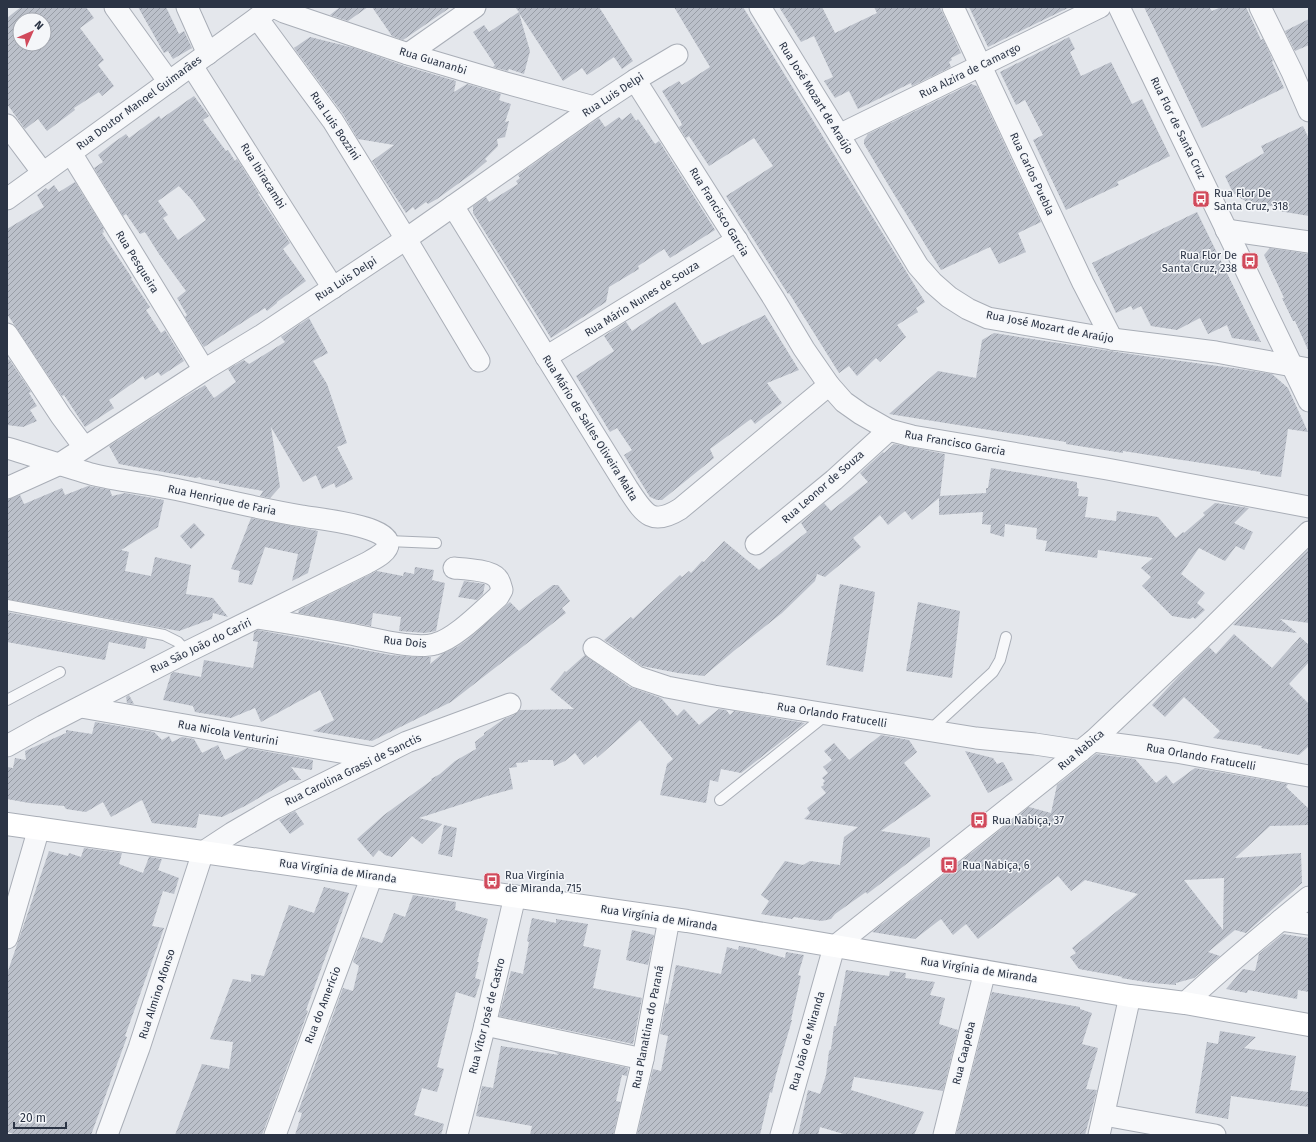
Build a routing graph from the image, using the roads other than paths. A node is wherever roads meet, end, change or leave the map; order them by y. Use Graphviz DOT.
graph roads {
  1 [pos="115,7"];
  2 [pos="187,7"];
  3 [pos="476,7"];
  4 [pos="760,7"];
  5 [pos="953,7"];
  6 [pos="1100,7"];
  7 [pos="1120,7"];
  8 [pos="1260,7"];
  9 [pos="267,11"];
  10 [pos="408,54"];
  11 [pos="677,55"];
  12 [pos="200,60"];
  13 [pos="981,65"];
  14 [pos="635,80"];
  15 [pos="169,82"];
  16 [pos="594,107"];
  17 [pos="1309,111"];
  18 [pos="7,125"];
  19 [pos="839,135"];
  20 [pos="70,153"];
  21 [pos="42,173"];
  22 [pos="7,199"];
  23 [pos="453,206"];
  24 [pos="1226,230"];
  25 [pos="406,238"];
  26 [pos="737,240"];
  27 [pos="1309,242"];
  28 [pos="332,288"];
  29 [pos="7,334"];
  30 [pos="1112,340"];
  31 [pos="546,357"];
  32 [pos="479,361"];
  33 [pos="1301,368"];
  34 [pos="204,370"];
  35 [pos="829,385"];
  36 [pos="1309,400"];
  37 [pos="889,430"];
  38 [pos="84,447"];
  39 [pos="7,448"];
  40 [pos="58,465"];
  41 [pos="7,488"];
  42 [pos="1309,507"];
  43 [pos="1309,532"];
  44 [pos="388,541"];
  45 [pos="436,544"];
  46 [pos="756,544"];
  47 [pos="454,568"];
  48 [pos="7,605"];
  49 [pos="257,618"];
  50 [pos="1006,637"];
  51 [pos="594,648"];
  52 [pos="187,652"];
  53 [pos="60,672"];
  54 [pos="7,700"];
  55 [pos="510,704"];
  56 [pos="81,707"];
  57 [pos="827,714"];
  58 [pos="930,730"];
  59 [pos="7,746"];
  60 [pos="1087,746"];
  61 [pos="375,758"];
  62 [pos="1309,776"];
  63 [pos="720,800"];
  64 [pos="7,824"];
  65 [pos="39,828"];
  66 [pos="203,852"];
  67 [pos="372,876"];
  68 [pos="515,896"];
  69 [pos="1309,897"];
  70 [pos="669,919"];
  71 [pos="1280,920"];
  72 [pos="1309,924"];
  73 [pos="7,938"];
  74 [pos="834,947"];
  75 [pos="985,971"];
  76 [pos="1130,996"];
  77 [pos="1185,1003"];
  78 [pos="485,1025"];
  79 [pos="1309,1025"];
  80 [pos="643,1059"];
  81 [pos="1104,1115"];
  82 [pos="107,1135"];
  83 [pos="275,1135"];
  84 [pos="457,1135"];
  85 [pos="625,1135"];
  86 [pos="781,1135"];
  87 [pos="944,1135"];
  88 [pos="1099,1135"];
  89 [pos="1216,1135"];
  1 -- 15 [label="street"];
  2 -- 12 [label="street, Rua Ibiracambi"];
  3 -- 10 [label="street"];
  4 -- 19 [label="street, Rua José Mozart de Araújo"];
  5 -- 13 [label="street, Rua Carlos Puebla"];
  6 -- 13 [label="street, Rua Alzira de Camargo"];
  7 -- 24 [label="street, Rua Flor de Santa Cruz"];
  8 -- 17 [label="street"];
  9 -- 10 [label="street, Rua Guananbi"];
  9 -- 12 [label="street, Rua Doutor Manoel Guimarães"];
  9 -- 25 [label="street, Rua Luis Bozzini"];
  10 -- 16 [label="street, Rua Guananbi"];
  11 -- 14 [label="street, Rua Luis Delpi"];
  12 -- 15 [label="street, Rua Doutor Manoel Guimarães"];
  12 -- 28 [label="street, Rua Ibiracambi"];
  13 -- 19 [label="street, Rua Alzira de Camargo"];
  13 -- 30 [label="street, Rua Carlos Puebla"];
  14 -- 16 [label="street, Rua Luis Delpi"];
  14 -- 26 [label="street, Rua Francisco Garcia"];
  15 -- 20 [label="street, Rua Doutor Manoel Guimarães"];
  16 -- 23 [label="street, Rua Luis Delpi"];
  18 -- 21 [label="street"];
  19 -- 30 [label="street, Rua José Mozart de Araújo"];
  20 -- 21 [label="street, Rua Doutor Manoel Guimarães"];
  20 -- 34 [label="street, Rua Pesqueira"];
  21 -- 22 [label="street, Rua Doutor Manoel Guimarães"];
  23 -- 25 [label="street, Rua Luis Delpi"];
  23 -- 31 [label="street, Rua Mário de Salles Oliveira Malta"];
  24 -- 27 [label="street"];
  24 -- 33 [label="street, Rua Flor de Santa Cruz"];
  25 -- 28 [label="street, Rua Luis Delpi"];
  25 -- 32 [label="street, Rua Luis Bozzini"];
  26 -- 31 [label="street, Rua Mário Nunes de Souza"];
  26 -- 35 [label="street, Rua Francisco Garcia"];
  28 -- 34 [label="street, Rua Luis Delpi"];
  29 -- 38 [label="street"];
  30 -- 33 [label="street, Rua José Mozart de Araújo"];
  31 -- 35 [label="street, Rua Mário de Salles Oliveira Malta"];
  33 -- 36 [label="street, Rua Flor de Santa Cruz"];
  34 -- 38 [label="street, Rua Luis Delpi"];
  35 -- 37 [label="street, Rua Francisco Garcia"];
  37 -- 42 [label="street, Rua Francisco Garcia"];
  37 -- 46 [label="street, Rua Leonor de Souza"];
  38 -- 40 [label="street, Rua Luis Delpi"];
  39 -- 40 [label="street, Rua Henrique de Faria"];
  40 -- 41 [label="street, Rua Luis Delpi"];
  40 -- 44 [label="street, Rua Henrique de Faria"];
  43 -- 60 [label="street, Rua Nabica"];
  44 -- 45 [label="lane"];
  44 -- 49 [label="street, Rua São João do Cariri"];
  47 -- 49 [label="street, Rua Dois"];
  48 -- 52 [label="lane"];
  49 -- 52 [label="street, Rua São João do Cariri"];
  50 -- 58 [label="lane"];
  51 -- 57 [label="street, Rua Orlando Fratucelli"];
  52 -- 56 [label="street, Rua São João do Cariri"];
  53 -- 54 [label="lane"];
  55 -- 61 [label="street, Rua Carolina Grassi de Sanctis"];
  56 -- 59 [label="street, Rua São João do Cariri"];
  56 -- 61 [label="street, Rua Nicola Venturini"];
  57 -- 58 [label="street, Rua Orlando Fratucelli"];
  57 -- 63 [label="lane"];
  58 -- 60 [label="street, Rua Orlando Fratucelli"];
  60 -- 62 [label="street, Rua Orlando Fratucelli"];
  60 -- 74 [label="street, Rua Nabica"];
  61 -- 66 [label="street, Rua Carolina Grassi de Sanctis"];
  64 -- 65 [label="street, Rua Virgínia de Miranda"];
  65 -- 66 [label="street, Rua Virgínia de Miranda"];
  65 -- 73 [label="street"];
  66 -- 67 [label="street, Rua Virgínia de Miranda"];
  66 -- 82 [label="street, Rua Almino Afonso"];
  67 -- 68 [label="street, Rua Virgínia de Miranda"];
  67 -- 83 [label="street, Rua do Amerício"];
  68 -- 70 [label="street, Rua Virgínia de Miranda"];
  68 -- 78 [label="street, Rua Vítor José de Castro"];
  69 -- 71 [label="street"];
  70 -- 74 [label="street, Rua Virgínia de Miranda"];
  70 -- 80 [label="street, Rua Planaltina do Paraná"];
  71 -- 72 [label="street"];
  71 -- 77 [label="street"];
  74 -- 75 [label="street, Rua Virgínia de Miranda"];
  74 -- 86 [label="street, Rua João de Miranda"];
  75 -- 76 [label="street, Rua Virgínia de Miranda"];
  75 -- 87 [label="street, Rua Caapeba"];
  76 -- 77 [label="street, Rua Virgínia de Miranda"];
  76 -- 81 [label="street"];
  77 -- 79 [label="street, Rua Virgínia de Miranda"];
  78 -- 80 [label="street"];
  78 -- 84 [label="street, Rua Vítor José de Castro"];
  80 -- 85 [label="street, Rua Planaltina do Paraná"];
  81 -- 88 [label="street"];
  81 -- 89 [label="street"];
}
